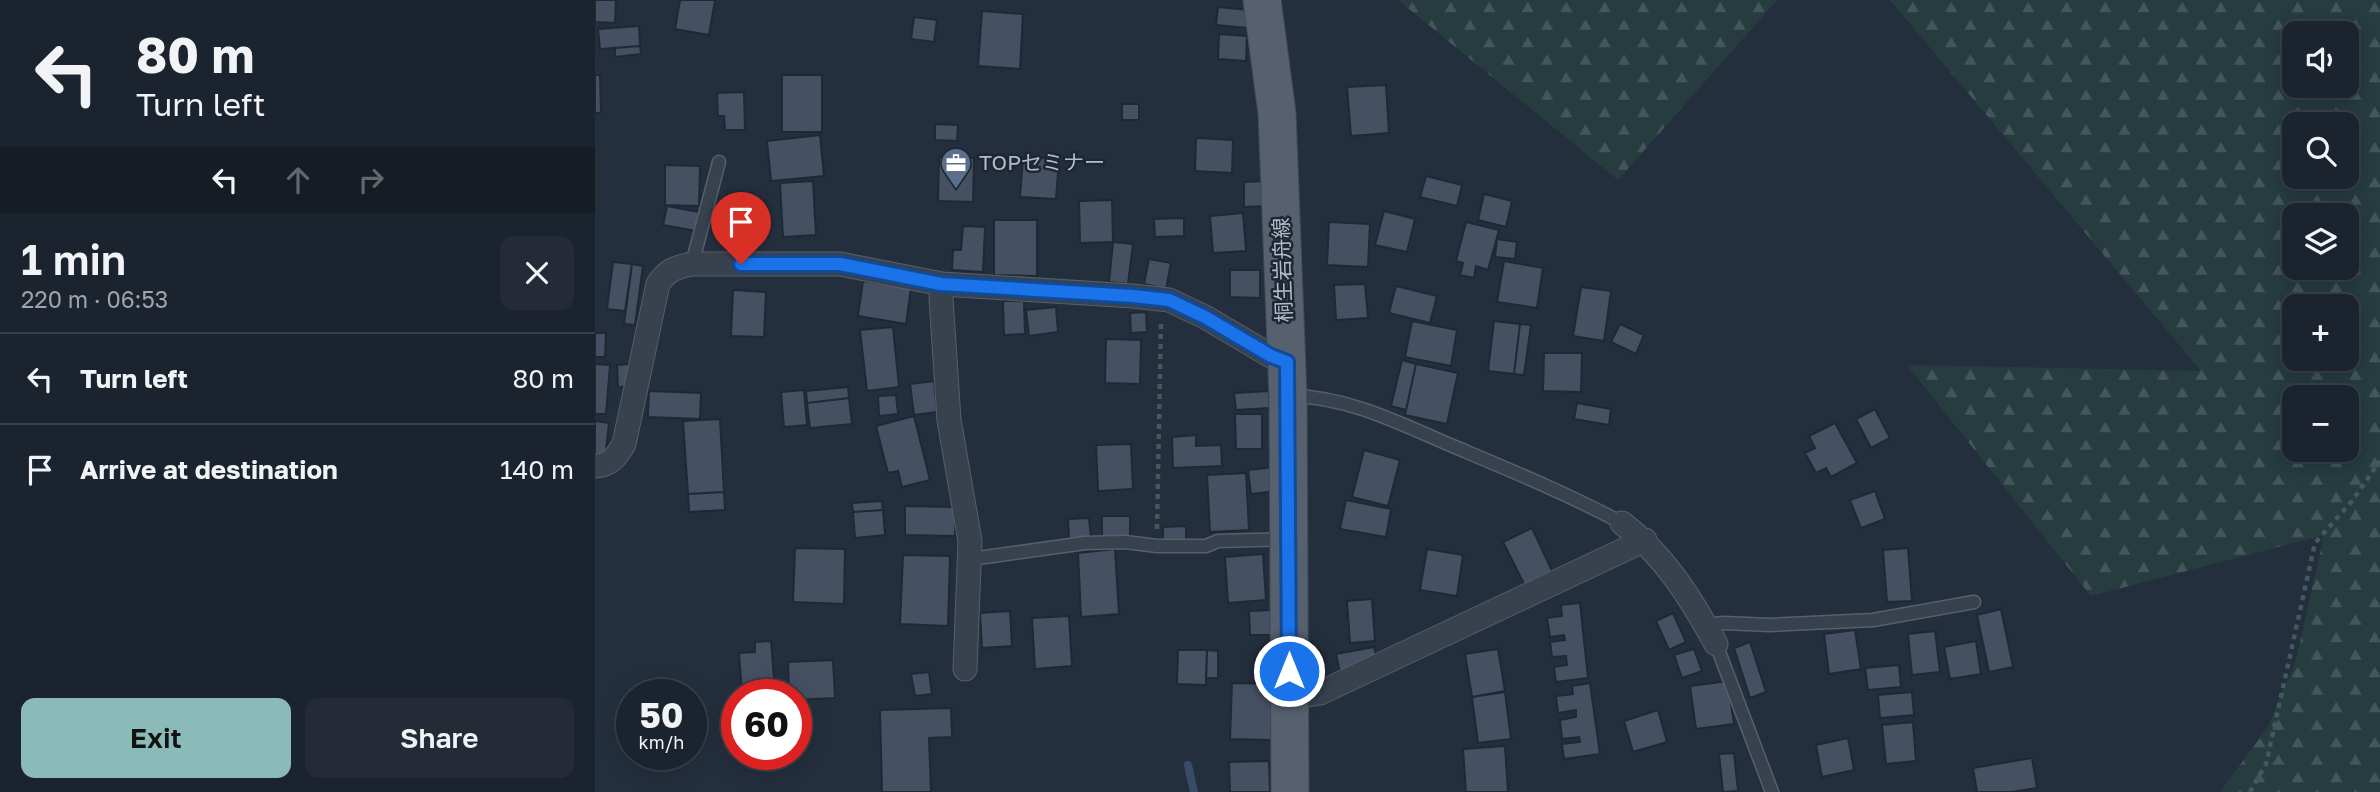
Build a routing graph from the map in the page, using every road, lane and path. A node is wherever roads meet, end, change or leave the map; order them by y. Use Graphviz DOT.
graph roads {
  1 [pos="1262,0"];
  2 [pos="719,162"];
  3 [pos="692,264"];
  4 [pos="941,284"];
  5 [pos="1162,299"];
  6 [pos="1288,379"];
  7 [pos="2380,461"];
  8 [pos="595,466"];
  9 [pos="1622,523"];
  10 [pos="1290,539"];
  11 [pos="1645,540"];
  12 [pos="1157,546"];
  13 [pos="971,559"];
  14 [pos="1974,602"];
  15 [pos="1711,635"];
  16 [pos="965,669"];
  17 [pos="1289,698"];
  18 [pos="1290,792"];
  19 [pos="1772,792"];
  20 [pos="2250,792"];
  1 -- 6 [label="main road, 桐生岩舟線"];
  2 -- 3 [label="lane"];
  3 -- 4 [label="street"];
  3 -- 8 [label="street"];
  4 -- 5 [label="street"];
  4 -- 13 [label="street"];
  5 -- 6 [label="street"];
  5 -- 12 [label="path"];
  6 -- 9 [label="lane"];
  6 -- 10 [label="main road, 桐生岩舟線"];
  7 -- 20 [label="path"];
  9 -- 11 [label="street"];
  10 -- 12 [label="lane"];
  10 -- 17 [label="main road, 桐生岩舟線"];
  11 -- 15 [label="street"];
  11 -- 17 [label="street"];
  12 -- 13 [label="lane"];
  13 -- 16 [label="street"];
  14 -- 15 [label="lane"];
  15 -- 19 [label="lane"];
  17 -- 18 [label="main road, 桐生岩舟線"];
}
